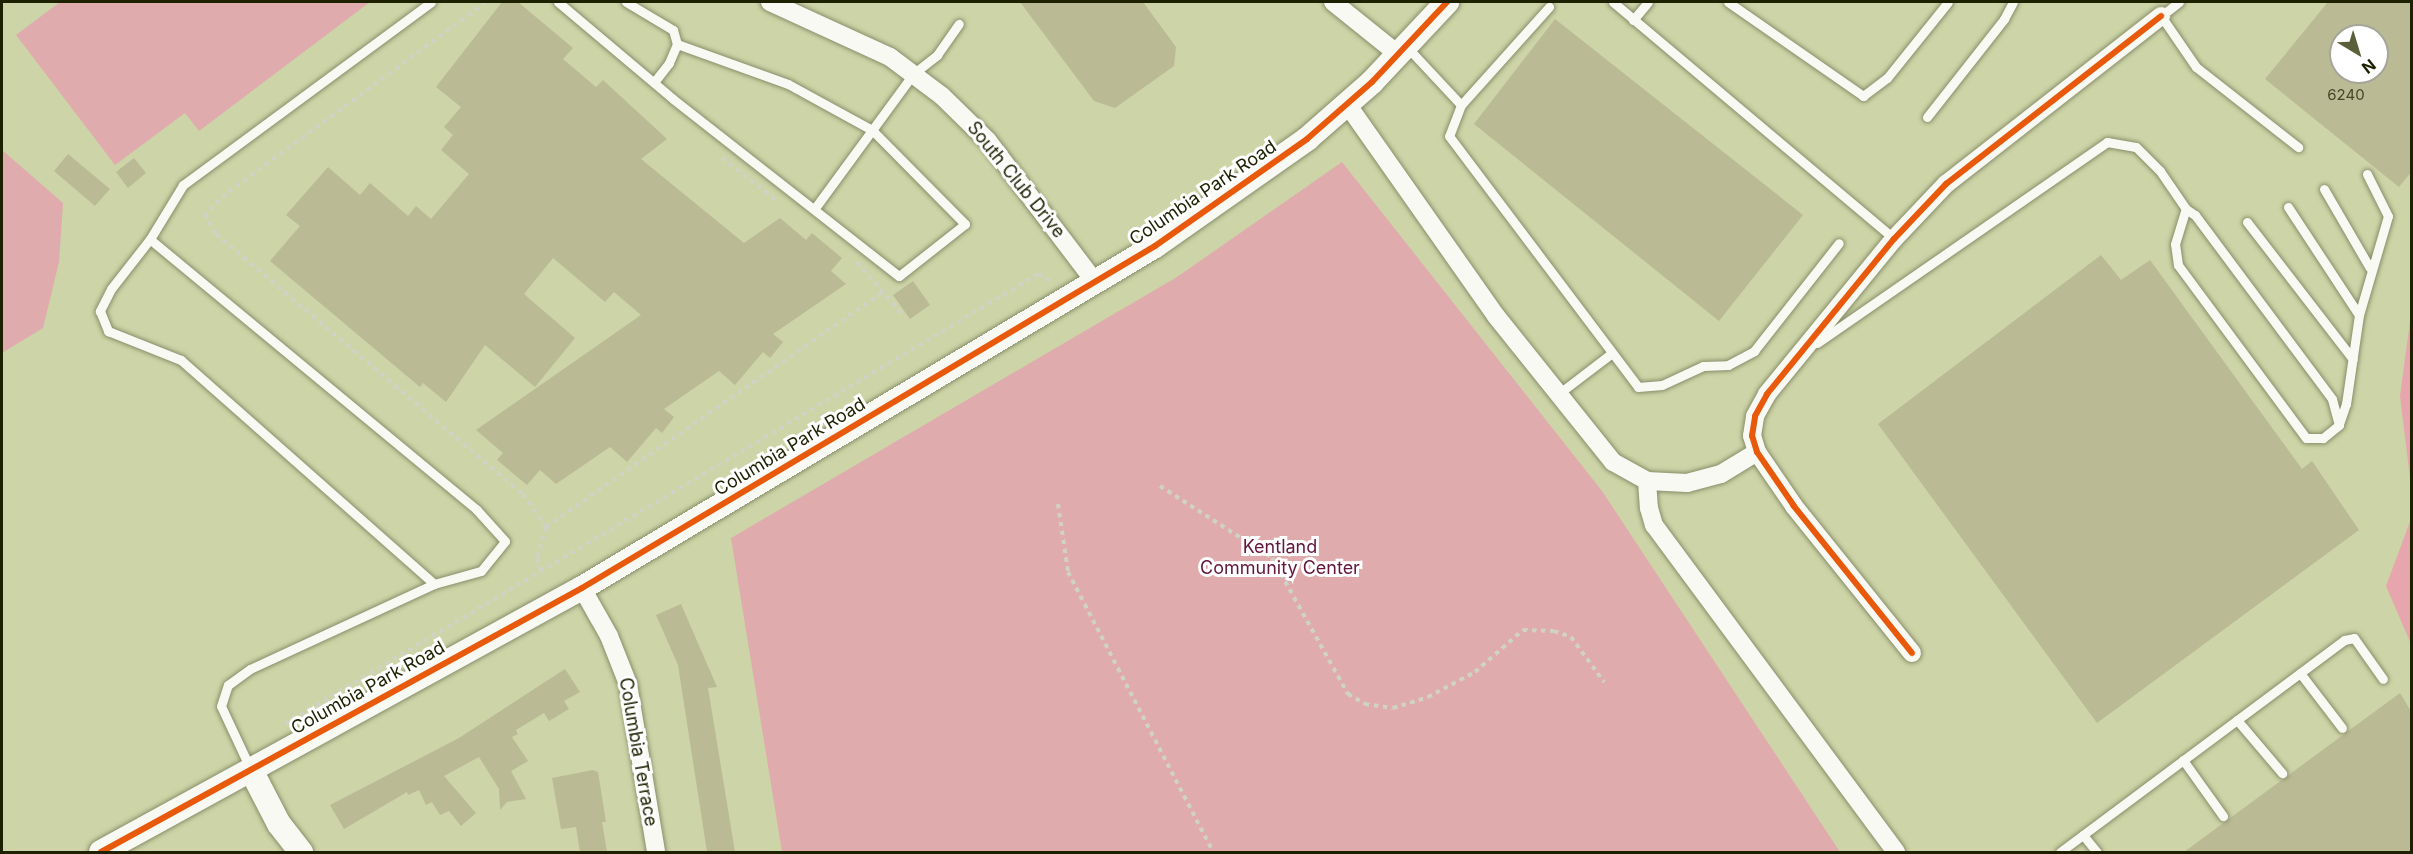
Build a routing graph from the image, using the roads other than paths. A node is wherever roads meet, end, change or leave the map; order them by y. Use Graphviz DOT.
graph roads {
  1 [pos="430,2"];
  2 [pos="558,2"];
  3 [pos="626,2"];
  4 [pos="770,2"];
  5 [pos="1333,2"];
  6 [pos="1447,2"];
  7 [pos="1612,2"];
  8 [pos="1648,2"];
  9 [pos="1728,2"];
  10 [pos="1948,2"];
  11 [pos="2013,2"];
  12 [pos="2179,2"];
  13 [pos="1550,7"];
  14 [pos="2161,16"];
  15 [pos="1633,20"];
  16 [pos="958,24"];
  17 [pos="677,44"];
  18 [pos="1403,51"];
  19 [pos="913,74"];
  20 [pos="655,81"];
  21 [pos="1347,104"];
  22 [pos="1461,105"];
  23 [pos="1927,117"];
  24 [pos="872,130"];
  25 [pos="2298,147"];
  26 [pos="2367,174"];
  27 [pos="2324,189"];
  28 [pos="2288,207"];
  29 [pos="815,208"];
  30 [pos="2186,209"];
  31 [pos="2247,222"];
  32 [pos="150,239"];
  33 [pos="1894,239"];
  34 [pos="1839,243"];
  35 [pos="2370,268"];
  36 [pos="1095,282"];
  37 [pos="2359,315"];
  38 [pos="1612,353"];
  39 [pos="1798,356"];
  40 [pos="2353,359"];
  41 [pos="1557,396"];
  42 [pos="2339,425"];
  43 [pos="1757,452"];
  44 [pos="1647,481"];
  45 [pos="434,584"];
  46 [pos="582,588"];
  47 [pos="1912,653"];
  48 [pos="2300,673"];
  49 [pos="2382,679"];
  50 [pos="2237,720"];
  51 [pos="2342,729"];
  52 [pos="2182,760"];
  53 [pos="251,770"];
  54 [pos="2282,773"];
  55 [pos="2223,816"];
  56 [pos="2083,835"];
  57 [pos="101,852"];
  58 [pos="301,852"];
  59 [pos="656,852"];
  60 [pos="1896,852"];
  61 [pos="2060,852"];
  62 [pos="2097,852"];
  1 -- 32 [label="lane"];
  2 -- 20 [label="lane"];
  3 -- 17 [label="lane"];
  4 -- 19 [label="street, South Club Drive"];
  5 -- 18 [label="street"];
  6 -- 18 [label="street, Columbia Park Road"];
  7 -- 15 [label="lane"];
  8 -- 15 [label="lane"];
  9 -- 10 [label="lane"];
  11 -- 23 [label="lane"];
  12 -- 14 [label="lane"];
  13 -- 22 [label="lane"];
  14 -- 25 [label="lane"];
  14 -- 33 [label="street"];
  15 -- 33 [label="lane"];
  16 -- 19 [label="lane"];
  17 -- 20 [label="lane"];
  17 -- 24 [label="lane"];
  18 -- 21 [label="street, Columbia Park Road"];
  18 -- 22 [label="lane"];
  19 -- 24 [label="lane"];
  19 -- 36 [label="street, South Club Drive"];
  20 -- 29 [label="lane"];
  21 -- 36 [label="street, Columbia Park Road"];
  21 -- 41 [label="street"];
  22 -- 38 [label="lane"];
  24 -- 29 [label="lane"];
  24 -- 29 [label="lane"];
  26 -- 35 [label="lane"];
  27 -- 35 [label="lane"];
  28 -- 37 [label="lane"];
  30 -- 39 [label="lane"];
  30 -- 42 [label="lane"];
  30 -- 42 [label="lane"];
  31 -- 40 [label="lane"];
  32 -- 45 [label="lane"];
  32 -- 45 [label="lane"];
  33 -- 39 [label="street"];
  34 -- 38 [label="lane"];
  35 -- 37 [label="lane"];
  36 -- 46 [label="street, Columbia Park Road"];
  37 -- 40 [label="lane"];
  38 -- 41 [label="lane"];
  39 -- 43 [label="street"];
  40 -- 42 [label="lane"];
  41 -- 44 [label="street"];
  43 -- 44 [label="street"];
  43 -- 47 [label="street"];
  44 -- 60 [label="street"];
  45 -- 53 [label="lane"];
  46 -- 53 [label="street, Columbia Park Road"];
  46 -- 59 [label="street, Columbia Terrace"];
  48 -- 49 [label="lane"];
  48 -- 50 [label="lane"];
  48 -- 51 [label="lane"];
  50 -- 52 [label="lane"];
  50 -- 54 [label="lane"];
  52 -- 55 [label="lane"];
  52 -- 56 [label="lane"];
  53 -- 57 [label="street, Columbia Park Road"];
  53 -- 58 [label="street"];
  56 -- 61 [label="lane"];
  56 -- 62 [label="lane"];
}
